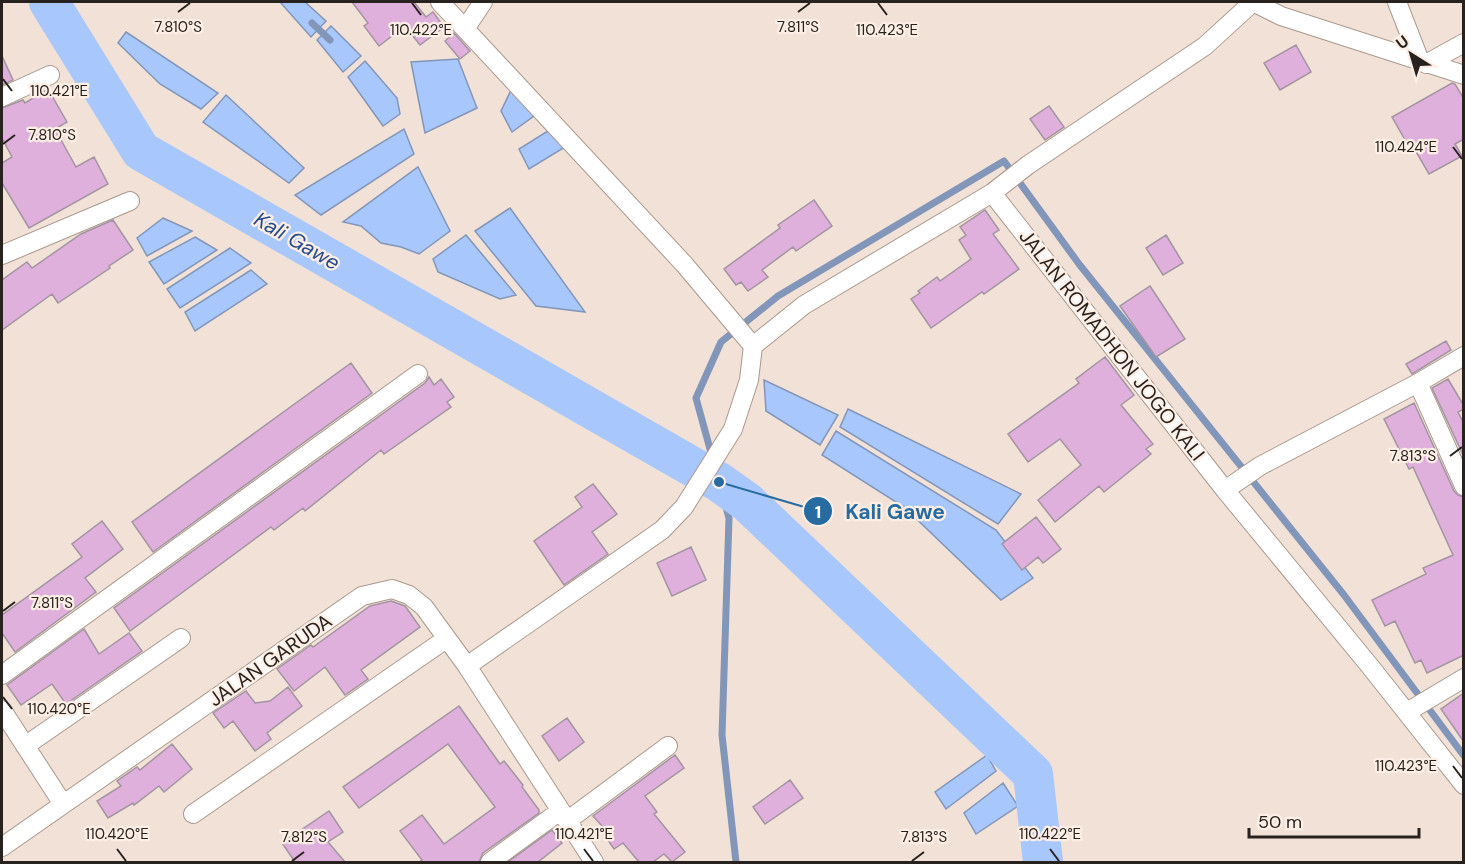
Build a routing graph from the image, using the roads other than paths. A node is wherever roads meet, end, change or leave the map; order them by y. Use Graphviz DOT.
graph roads {
  1 [pos="440,2"];
  2 [pos="483,2"];
  3 [pos="1253,2"];
  4 [pos="1397,2"];
  5 [pos="465,29"];
  6 [pos="1464,43"];
  7 [pos="1423,62"];
  8 [pos="50,75"];
  9 [pos="1464,75"];
  10 [pos="2,97"];
  11 [pos="992,193"];
  12 [pos="130,201"];
  13 [pos="2,255"];
  14 [pos="750,342"];
  15 [pos="1464,356"];
  16 [pos="418,374"];
  17 [pos="1418,383"];
  18 [pos="1231,485"];
  19 [pos="1464,486"];
  20 [pos="181,638"];
  21 [pos="446,639"];
  22 [pos="467,666"];
  23 [pos="2,675"];
  24 [pos="1464,678"];
  25 [pos="1417,706"];
  26 [pos="2,710"];
  27 [pos="25,746"];
  28 [pos="668,746"];
  29 [pos="1464,785"];
  30 [pos="63,804"];
  31 [pos="193,814"];
  32 [pos="563,816"];
  33 [pos="2,847"];
  34 [pos="490,862"];
  35 [pos="594,862"];
  1 -- 5 [label="street"];
  2 -- 5 [label="street"];
  3 -- 7 [label="street"];
  3 -- 11 [label="street"];
  4 -- 7 [label="street"];
  5 -- 14 [label="street"];
  6 -- 7 [label="street"];
  7 -- 9 [label="street"];
  8 -- 10 [label="street"];
  11 -- 14 [label="street"];
  11 -- 18 [label="street, JALAN ROMADHON JOGO KALI"];
  12 -- 13 [label="street"];
  14 -- 22 [label="street"];
  15 -- 17 [label="street"];
  16 -- 23 [label="street"];
  17 -- 18 [label="street"];
  17 -- 19 [label="street"];
  18 -- 25 [label="street, JALAN ROMADHON JOGO KALI"];
  20 -- 27 [label="street"];
  21 -- 22 [label="street, JALAN GARUDA"];
  21 -- 30 [label="street, JALAN GARUDA"];
  21 -- 31 [label="street"];
  22 -- 32 [label="street, JALAN GARUDA"];
  24 -- 25 [label="street"];
  25 -- 29 [label="street, JALAN ROMADHON JOGO KALI"];
  26 -- 27 [label="street"];
  27 -- 30 [label="street"];
  28 -- 32 [label="street"];
  30 -- 33 [label="street, JALAN GARUDA"];
  32 -- 34 [label="street"];
  32 -- 35 [label="street, JALAN GARUDA"];
}
